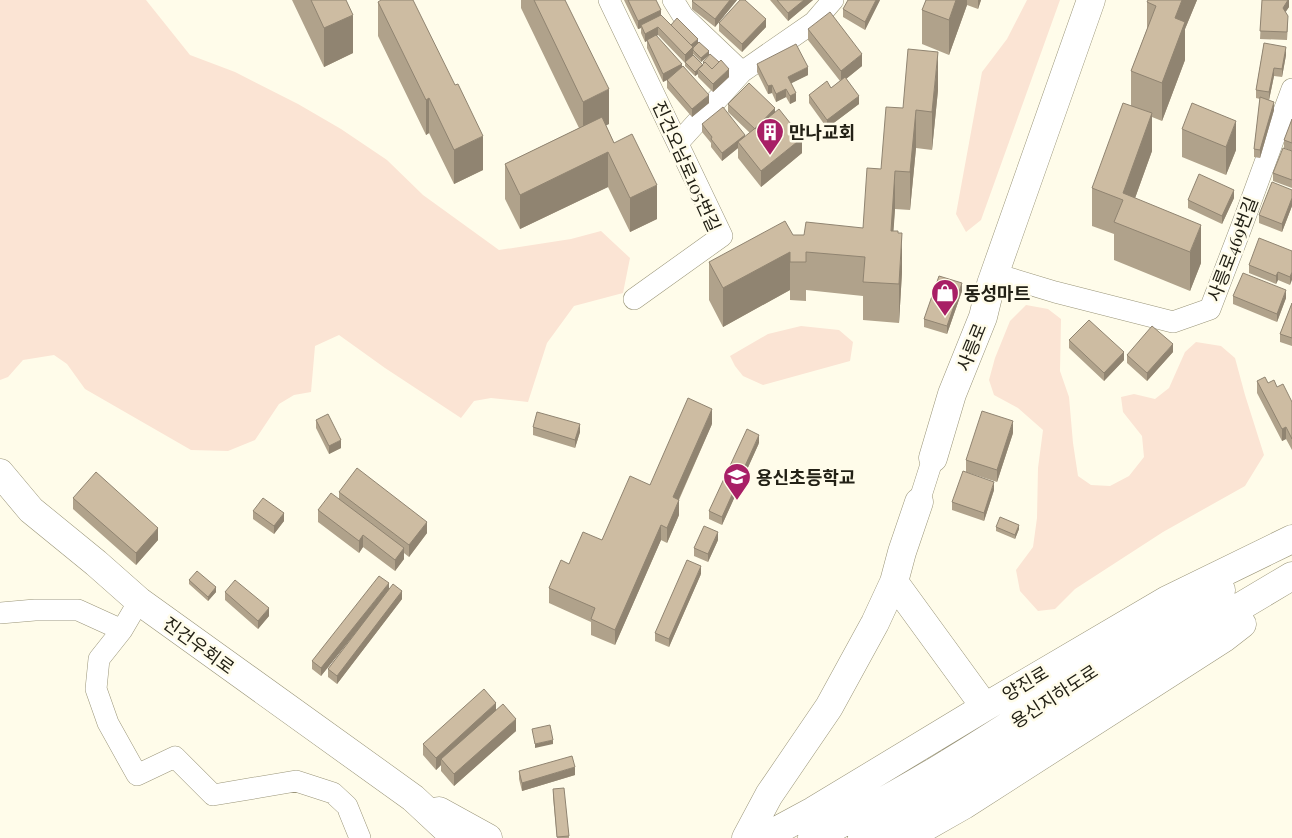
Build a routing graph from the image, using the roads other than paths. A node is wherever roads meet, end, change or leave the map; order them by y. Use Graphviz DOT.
graph roads {
  1 [pos="610,0"];
  2 [pos="673,0"];
  3 [pos="833,0"];
  4 [pos="1091,0"];
  5 [pos="742,72"];
  6 [pos="1292,89"];
  7 [pos="678,143"];
  8 [pos="991,284"];
  9 [pos="634,299"];
  10 [pos="933,458"];
  11 [pos="0,473"];
  12 [pos="919,502"];
  13 [pos="1292,539"];
  14 [pos="1292,545"];
  15 [pos="1292,576"];
  16 [pos="894,582"];
  17 [pos="1292,586"];
  18 [pos="139,601"];
  19 [pos="0,613"];
  20 [pos="122,630"];
  21 [pos="985,707"];
  22 [pos="413,798"];
  23 [pos="360,838"];
  24 [pos="456,838"];
  25 [pos="488,838"];
  26 [pos="746,838"];
  27 [pos="763,838"];
  28 [pos="812,838"];
  29 [pos="862,838"];
  30 [pos="906,838"];
  1 -- 7 [label="street, 진건오남로105번길"];
  2 -- 5 [label="street"];
  3 -- 5 [label="street"];
  4 -- 8 [label="main road, 사릉로"];
  5 -- 7 [label="street"];
  6 -- 8 [label="street, 사릉로469번길"];
  7 -- 9 [label="street, 진건오남로105번길"];
  8 -- 10 [label="main road, 사릉로"];
  10 -- 12 [label="street, 사릉로"];
  11 -- 18 [label="main road, 진건우회로"];
  12 -- 16 [label="main road, 사릉로"];
  13 -- 21 [label="main road, 양진로"];
  14 -- 28 [label="main road, 용신지하도로"];
  15 -- 29 [label="main road, 용신지하도로"];
  16 -- 21 [label="main road"];
  16 -- 26 [label="main road, 사릉로"];
  17 -- 30 [label="main road"];
  18 -- 20 [label="street"];
  18 -- 22 [label="main road, 진건우회로"];
  19 -- 20 [label="street"];
  20 -- 23 [label="street"];
  21 -- 27 [label="main road, 양진로"];
  22 -- 24 [label="main road, 진건우회로"];
  22 -- 25 [label="main road, 진건우회로"];
}
